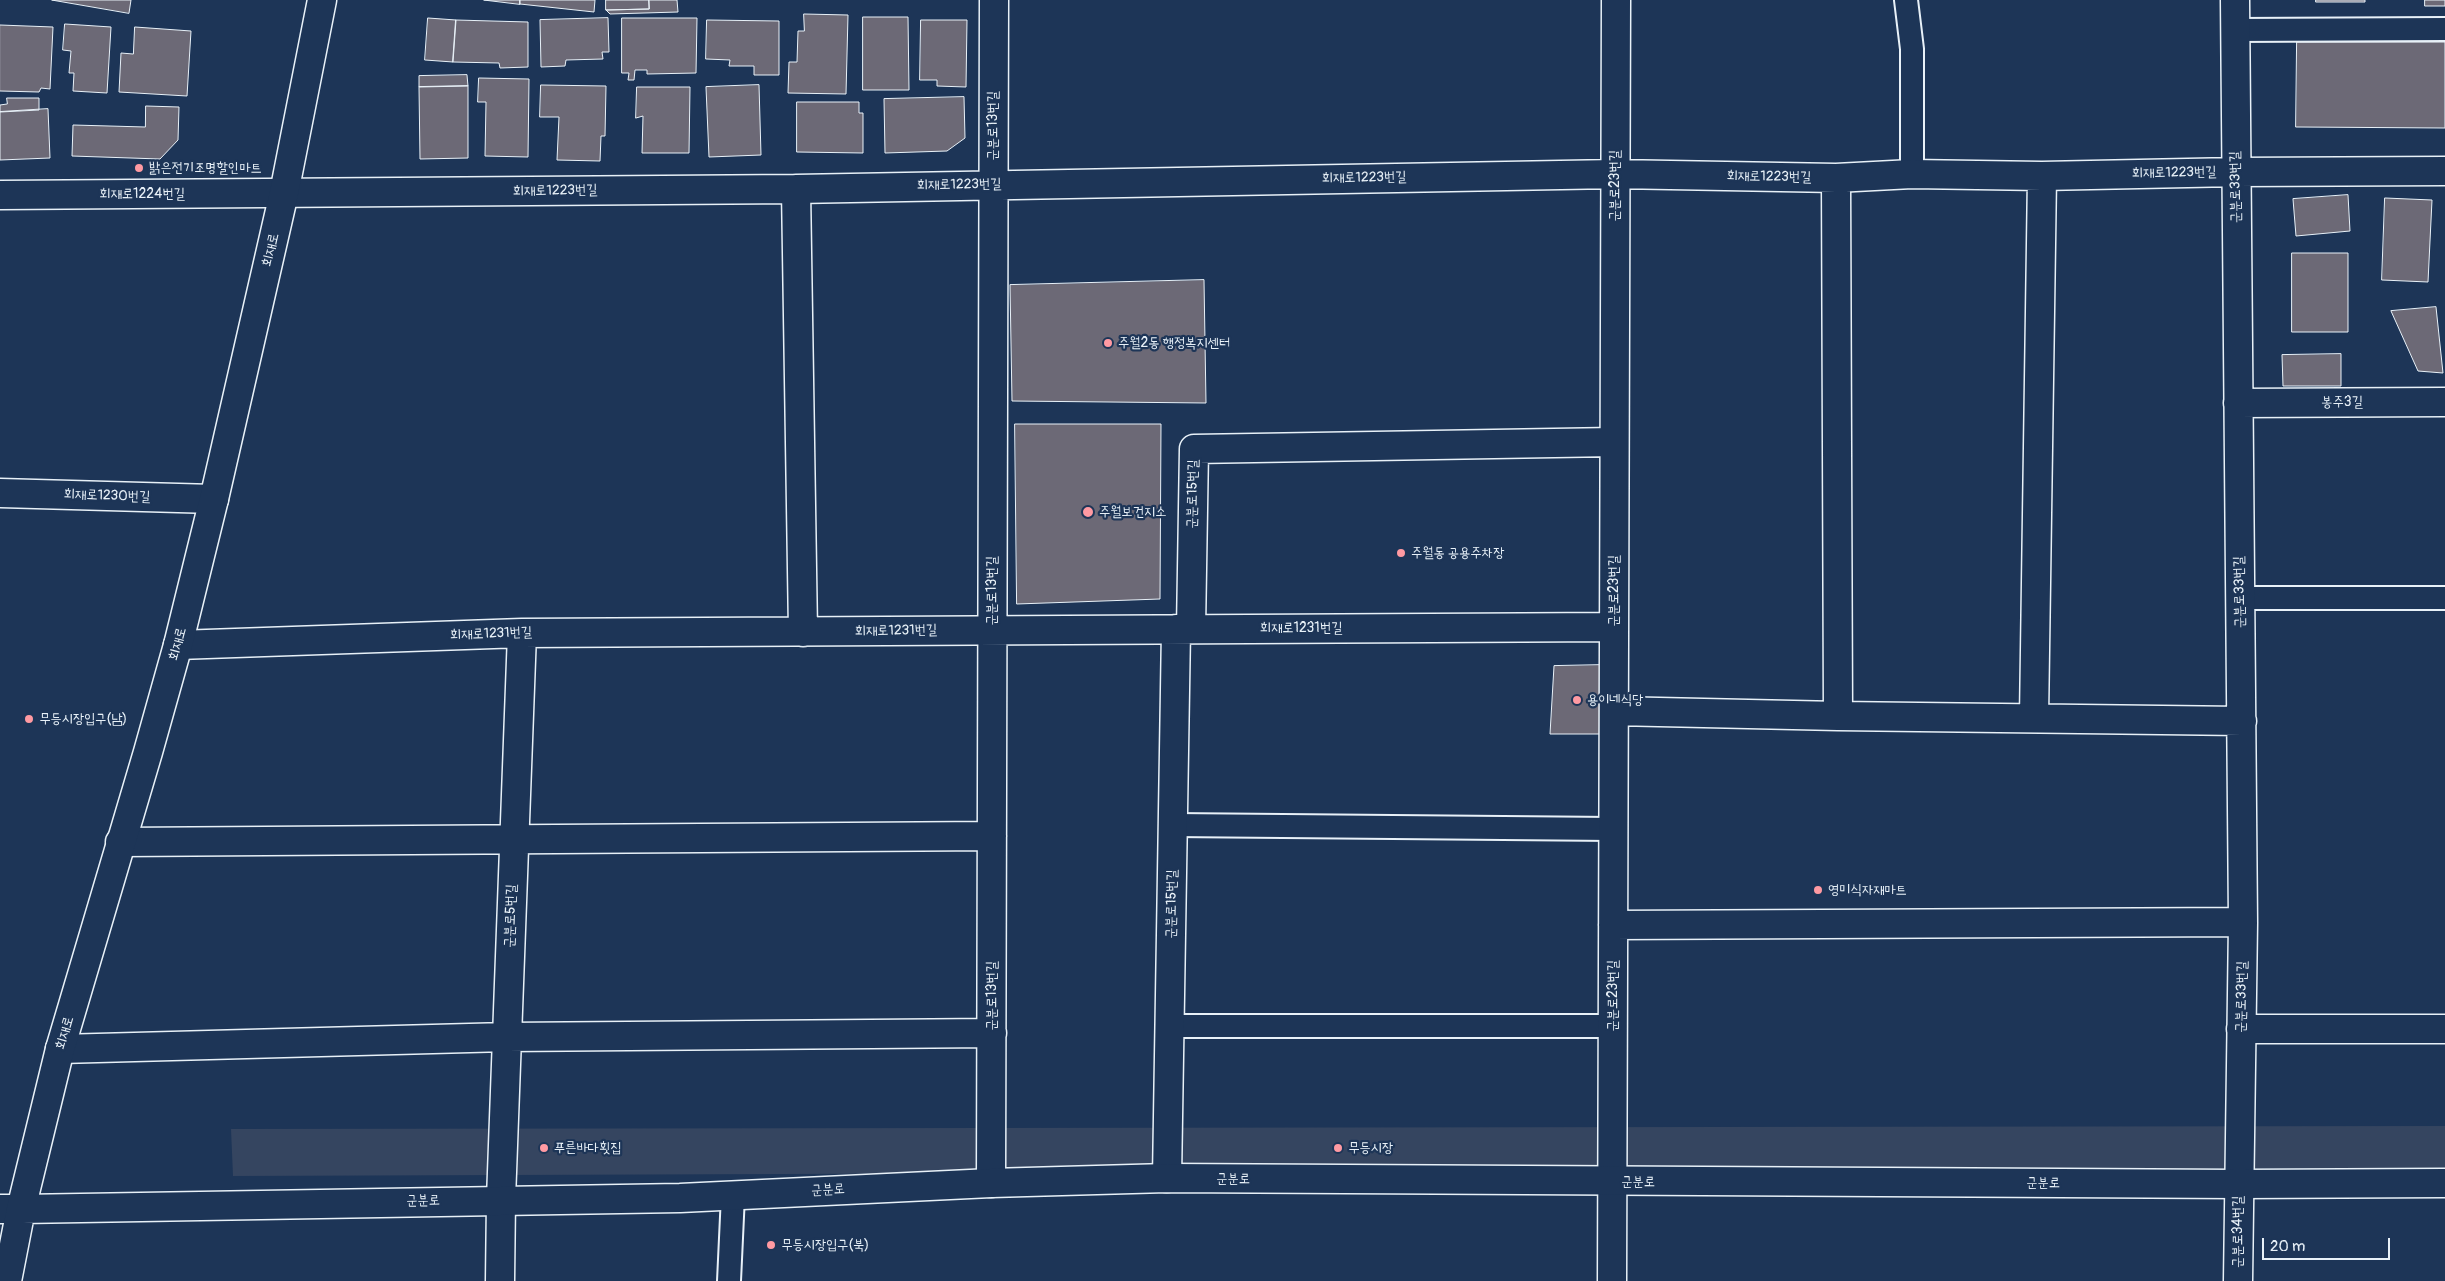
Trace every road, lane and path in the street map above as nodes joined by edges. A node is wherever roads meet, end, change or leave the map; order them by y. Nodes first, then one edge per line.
1 (322, 0) edge
2 (994, 0) edge
3 (1616, 0) edge
4 (1906, 0) edge
5 (2234, 0) edge
6 (2445, 29) edge
7 (2235, 30) junction
8 (2445, 171) edge
9 (2236, 172) junction
10 (1615, 174) junction
11 (1912, 174) junction
12 (2042, 176) junction
13 (1836, 178) junction
14 (992, 184) junction
15 (796, 189) junction
16 (284, 193) junction
17 (0, 195) edge
18 (2445, 402) edge
19 (2238, 403) junction
20 (1614, 442) junction
21 (0, 493) edge
22 (214, 499) junction
23 (2240, 598) junction
24 (2445, 598) edge
25 (1614, 627) junction
26 (1183, 629) junction
27 (992, 630) junction
28 (803, 632) junction
29 (522, 633) junction
30 (178, 645) junction
31 (1614, 711) junction
32 (1838, 716) junction
33 (2034, 718) junction
34 (2242, 720) junction
35 (1173, 825) junction
36 (1613, 829) junction
37 (992, 836) junction
38 (514, 840) junction
39 (120, 842) junction
40 (2243, 922) junction
41 (1613, 926) junction
42 (1170, 1026) junction
43 (1613, 1026) junction
44 (2241, 1029) junction
45 (2445, 1029) edge
46 (992, 1033) junction
47 (507, 1037) junction
48 (60, 1049) junction
49 (1167, 1178) junction
50 (991, 1182) junction
51 (1612, 1182) junction
52 (2445, 1183) edge
53 (2238, 1184) junction
54 (733, 1195) junction
55 (501, 1200) junction
56 (11, 1209) edge
57 (7, 1281) edge
58 (500, 1281) edge
59 (729, 1281) edge
60 (1612, 1281) edge
61 (2238, 1281) edge

1 - 16 street, 회재로
2 - 14 street, 군분로13번길
3 - 10 street, 군분로23번길
4 - 11 lane
5 - 7 street, 군분로33번길
6 - 7 lane
7 - 9 street, 군분로33번길
8 - 9 street, 회재로1223번길
9 - 12 street, 회재로1223번길
9 - 19 street, 군분로33번길
10 - 13 street, 회재로1223번길
10 - 14 street, 회재로1223번길
10 - 20 street, 군분로23번길
11 - 12 street, 회재로1223번길
11 - 13 street, 회재로1223번길
12 - 33 street
13 - 32 street
14 - 15 street, 회재로1223번길
14 - 27 street, 군분로13번길
15 - 16 street, 회재로1223번길
15 - 28 street
16 - 17 street, 회재로1224번길
16 - 22 street, 회재로
18 - 19 street, 봉주3길
19 - 23 street, 군분로33번길
20 - 25 street, 군분로23번길
20 - 26 street, 군분로15번길
21 - 22 street, 회재로1230번길
22 - 30 street, 회재로
23 - 24 lane
23 - 34 street, 군분로33번길
25 - 26 street, 회재로1231번길
25 - 31 street, 군분로23번길
26 - 27 street, 회재로1231번길
26 - 35 street, 군분로15번길
27 - 28 street, 회재로1231번길
27 - 37 street, 군분로13번길
28 - 29 street, 회재로1231번길
29 - 30 street, 회재로1231번길
29 - 38 street, 군분로5번길
30 - 39 street, 회재로
31 - 32 street
31 - 36 street, 군분로23번길
32 - 33 street
33 - 34 street
34 - 40 street, 군분로33번길
35 - 36 lane
35 - 42 street, 군분로15번길
36 - 41 street, 군분로23번길
37 - 38 street
37 - 46 street, 군분로13번길
38 - 39 street
38 - 47 street, 군분로5번길
39 - 48 street, 회재로
40 - 41 street
40 - 44 street, 군분로33번길
41 - 43 street, 군분로23번길
42 - 43 lane
42 - 49 street, 군분로15번길
43 - 51 street, 군분로23번길
44 - 45 street
44 - 53 street, 군분로33번길
46 - 47 street
46 - 50 street, 군분로13번길
47 - 48 street
47 - 55 street, 군분로5번길
48 - 56 street, 회재로
49 - 50 street, 군분로
49 - 51 street, 군분로
50 - 54 street, 군분로
51 - 53 street, 군분로
51 - 60 street, 군분로23번길
52 - 53 street, 군분로
53 - 61 street, 군분로34번길
54 - 55 street, 군분로
54 - 59 lane
55 - 56 street, 군분로
55 - 58 street, 군분로5번길
56 - 57 street, 회재로

